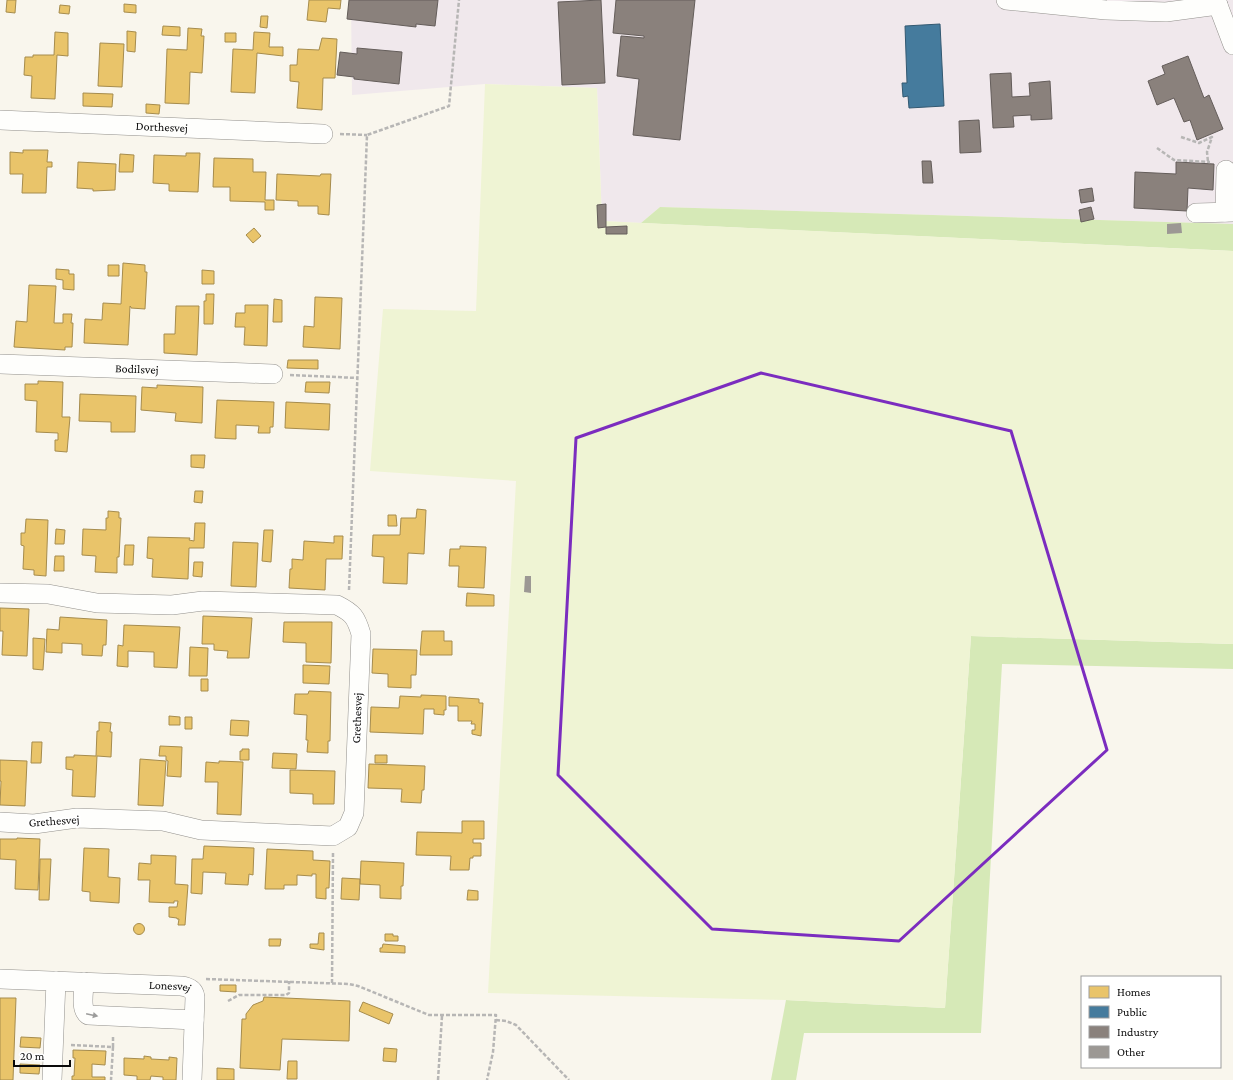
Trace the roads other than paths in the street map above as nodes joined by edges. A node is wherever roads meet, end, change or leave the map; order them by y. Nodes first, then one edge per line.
1 (1006, 0) edge
2 (1217, 2) edge
3 (1233, 45) edge
4 (0, 120) edge
5 (323, 134) road end
6 (1226, 170) road end
7 (1229, 212) edge
8 (1196, 213) dead end
9 (0, 364) edge
10 (273, 374) road end
11 (0, 593) edge
12 (0, 822) edge
13 (0, 979) edge
14 (56, 981) junction
15 (84, 982) junction
16 (194, 1020) junction
17 (52, 1080) edge
18 (192, 1080) edge

1 - 2 street
2 - 3 street
4 - 5 street, Dorthesvej
6 - 7 street
7 - 8 street
9 - 10 street, Bodilsvej
11 - 12 street, Grethesvej
13 - 14 street, Lonesvej
14 - 15 street, Lonesvej
14 - 17 street
15 - 16 street, Lonesvej
15 -> 16 street
16 - 18 street, Lonesvej

